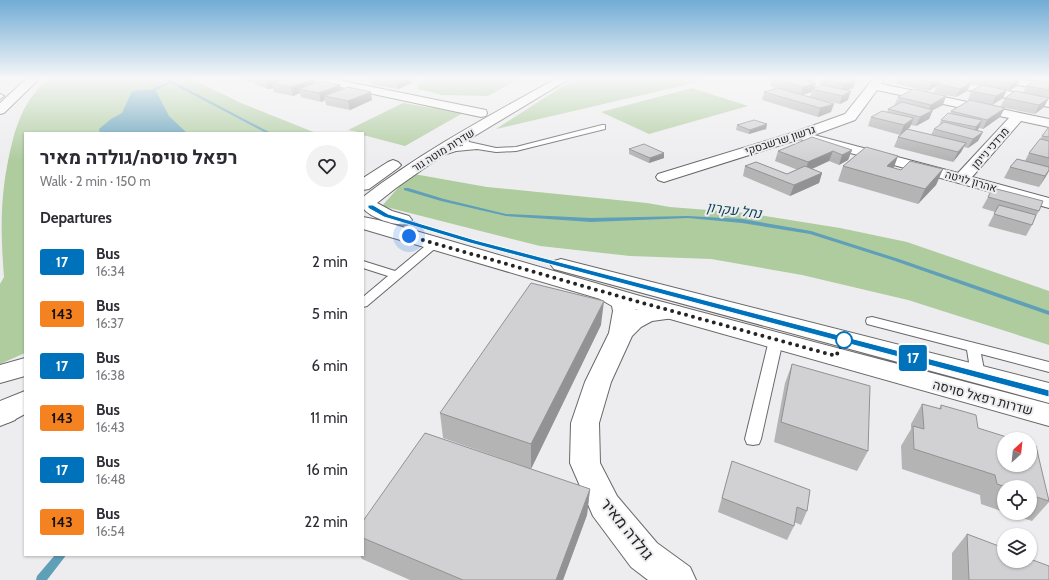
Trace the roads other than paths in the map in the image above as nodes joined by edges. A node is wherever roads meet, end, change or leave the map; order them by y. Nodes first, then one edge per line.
1 (447, 106) edge
2 (493, 106) edge
3 (515, 106) edge
4 (858, 106) edge
5 (973, 106) edge
6 (481, 113) junction
7 (1017, 117) junction
8 (1049, 123) edge
9 (602, 127) dead end
10 (800, 135) junction
11 (464, 136) junction
12 (475, 147) junction
13 (432, 156) junction
14 (664, 177) dead end
15 (962, 179) junction
16 (364, 184) edge
17 (1049, 203) edge
18 (366, 209) edge
19 (434, 244) junction
20 (364, 264) edge
21 (397, 275) junction
22 (608, 294) junction
23 (364, 302) edge
24 (673, 312) junction
25 (872, 321) dead end
26 (621, 333) junction
27 (776, 340) junction
28 (974, 347) junction
29 (24, 367) edge
30 (24, 367) edge
31 (1049, 367) edge
32 (0, 374) edge
33 (978, 375) junction
34 (0, 379) edge
35 (1049, 394) edge
36 (1049, 415) edge
37 (753, 438) dead end
38 (677, 580) edge

1 - 6 street
2 - 6 street, שדרות מוטה גור
3 - 11 street, שדרות מוטה גור
4 - 10 street, גרשון שרשבסקי
5 - 7 street, מרדכי ניימן
6 - 16 street, שדרות מוטה גור
7 - 8 street, מרדכי ניימן
7 - 15 street, מרדכי ניימן
9 - 12 lane
10 - 14 street, גרשון שרשבסקי
10 - 15 street, אהרון לויטה
11 - 12 lane
11 - 13 street, שדרות מוטה גור
12 - 13 lane
13 - 18 street, שדרות מוטה גור
15 - 17 street, אהרון לויטה
18 - 19 street, שדרות רפאל סויסה
18 - 33 street, שדרות רפאל סויסה
19 - 21 lane
19 - 22 street, שדרות רפאל סויסה
20 - 21 lane
21 - 23 lane
22 - 24 street, שדרות רפאל סויסה
22 - 26 street, גולדה מאיר
24 - 26 street, גולדה מאיר
24 - 27 street, שדרות רפאל סויסה
25 - 28 lane
26 - 38 street, גולדה מאיר
27 - 36 street, שדרות רפאל סויסה
27 - 37 lane
28 - 31 lane
28 - 33 lane
29 - 32 street
30 - 34 street
33 - 35 street, שדרות רפאל סויסה

